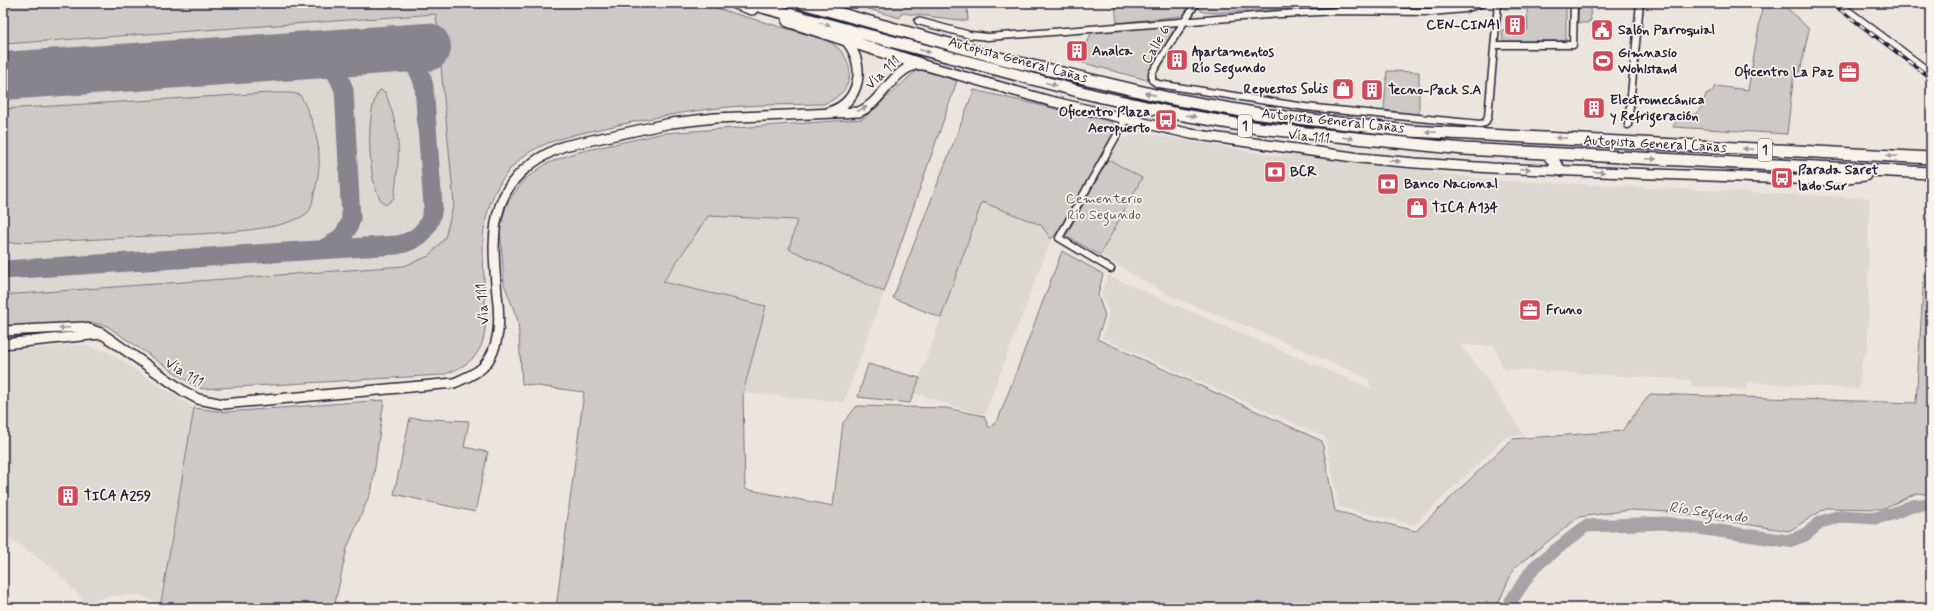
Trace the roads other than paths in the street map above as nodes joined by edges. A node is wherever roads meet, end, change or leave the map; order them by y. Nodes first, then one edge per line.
1 (735, 3) edge
2 (747, 3) edge
3 (802, 3) edge
4 (820, 3) edge
5 (1196, 3) edge
6 (1484, 3) edge
7 (1498, 3) edge
8 (1574, 3) edge
9 (1640, 3) edge
10 (1838, 3) edge
11 (1185, 20) junction
12 (918, 21) dead end
13 (915, 33) junction
14 (847, 42) junction
15 (1495, 46) junction
16 (920, 64) junction
17 (1931, 73) edge
18 (824, 113) junction
19 (1126, 119) junction
20 (1628, 125) dead end
21 (1547, 153) junction
22 (1931, 158) edge
23 (1560, 170) junction
24 (1893, 172) junction
25 (1931, 173) edge
26 (1818, 180) joint
27 (1111, 268) dead end
28 (38, 329) junction
29 (3, 331) edge
30 (102, 334) junction
31 (3, 337) edge
32 (3, 344) edge

1 - 14 highway
2 -> 21 highway, Autopista General Cañas / 1
3 - 13 highway, Autopista General Cañas / 1
4 - 13 highway
5 - 11 street, Calle 6
6 - 11 street
7 - 15 street
8 - 15 street
9 - 20 street
10 - 17 street
11 - 12 street
11 - 15 street, Calle 6
22 -> 13 highway, Autopista General Cañas / 1
14 - 16 highway
14 - 18 main road, Vía 111
18 -> 16 main road, Vía 111
16 - 19 main road, Vía 111
18 - 30 main road, Vía 111
19 -> 23 main road, Vía 111
19 - 27 street
21 - 23 highway
21 -> 24 highway, Autopista General Cañas / 1
23 -> 26 main road, Vía 111
24 - 25 highway, Autopista General Cañas / 1
24 - 26 highway
28 - 29 main road, Vía 111
30 -> 28 main road, Vía 111
28 - 31 main road
30 - 32 main road

